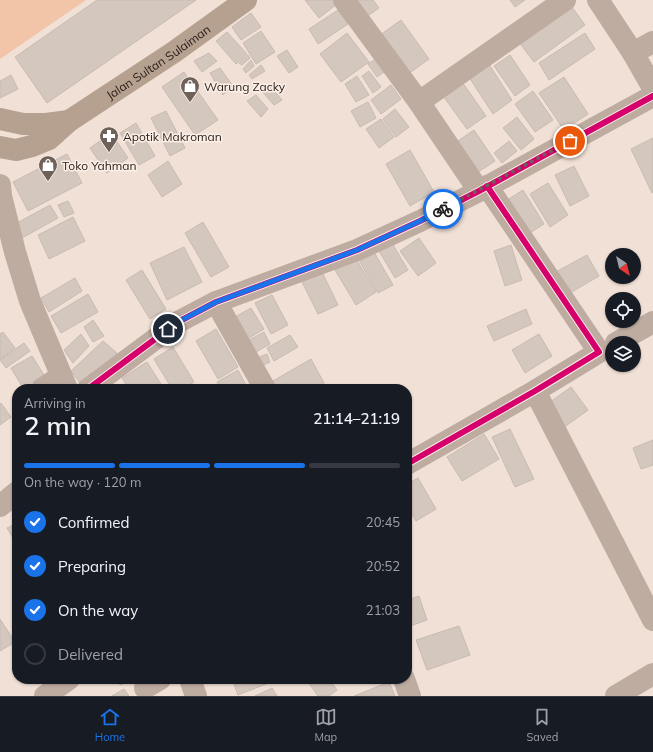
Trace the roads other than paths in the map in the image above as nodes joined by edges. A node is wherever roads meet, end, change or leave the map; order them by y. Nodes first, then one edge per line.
1 (246, 0) edge
2 (344, 0) edge
3 (565, 0) edge
4 (598, 0) edge
5 (653, 42) edge
6 (633, 53) junction
7 (653, 88) edge
8 (653, 96) edge
9 (419, 102) junction
10 (0, 119) edge
11 (69, 121) junction
12 (0, 147) edge
13 (483, 188) junction
14 (0, 192) edge
15 (216, 302) junction
16 (653, 322) edge
17 (628, 336) edge
18 (605, 342) edge
19 (605, 349) edge
20 (64, 383) edge
21 (95, 384) edge
22 (262, 384) edge
23 (535, 390) junction
24 (412, 461) edge
25 (12, 496) edge
26 (0, 506) edge
27 (653, 620) edge
28 (653, 674) edge
29 (63, 684) edge
30 (192, 684) edge
31 (406, 684) edge
32 (45, 696) edge
33 (196, 696) edge
34 (410, 696) edge
35 (616, 696) edge

1 - 11 main road, Jalan Sultan Sulaiman
2 - 9 street
3 - 9 street
4 - 6 street
5 - 6 street
6 - 7 street
8 - 13 street
9 - 13 street
10 - 11 main road
11 - 12 main road, Jalan Sultan Sulaiman
13 - 15 street
13 - 18 street
14 - 20 street
15 - 21 street
15 - 22 street
16 - 17 street
19 - 23 street
23 - 24 street
23 - 27 street
25 - 26 street
28 - 35 street
29 - 32 street
30 - 33 street
31 - 34 street

